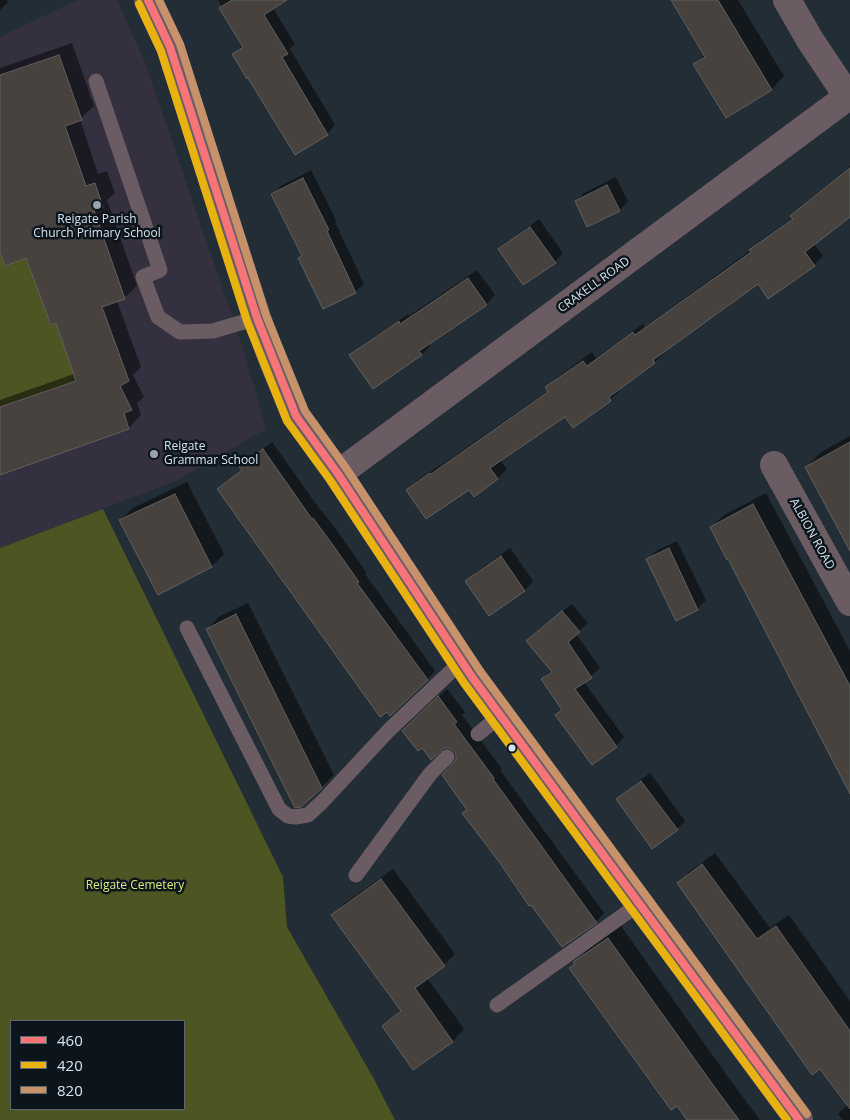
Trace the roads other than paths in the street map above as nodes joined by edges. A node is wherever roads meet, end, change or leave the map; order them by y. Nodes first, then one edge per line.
1 (148, 0) edge
2 (787, 0) edge
3 (96, 81) dead end
4 (849, 96) edge
5 (257, 318) junction
6 (774, 465) dead end
7 (338, 474) junction
8 (850, 602) edge
9 (187, 628) dead end
10 (462, 661) junction
11 (500, 715) junction
12 (478, 734) dead end
13 (447, 757) dead end
14 (356, 875) dead end
15 (639, 904) junction
16 (497, 1005) dead end
17 (799, 1120) edge

1 - 5 main road
2 - 4 street
3 - 5 lane
4 - 7 street, CRAKELL ROAD
5 - 7 main road
6 - 8 street, ALBION ROAD
7 - 10 main road
9 - 10 lane
10 - 11 main road
11 - 12 lane
11 - 15 main road
13 - 14 lane
15 - 16 lane
15 - 17 main road

